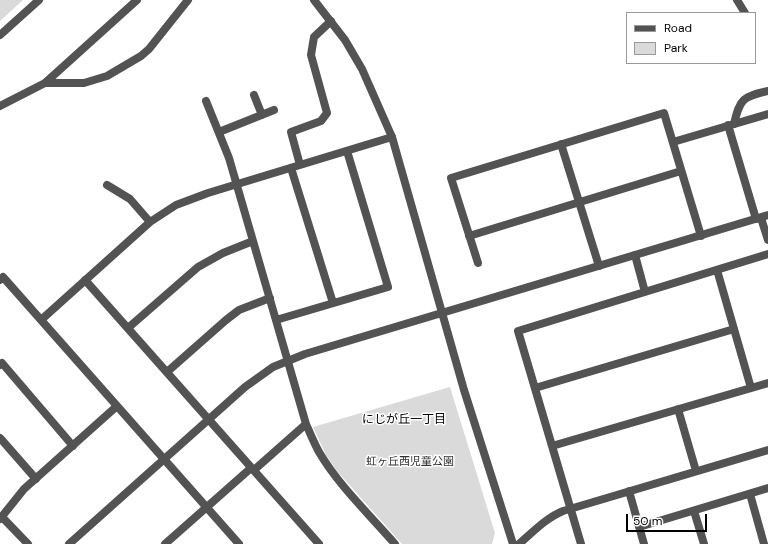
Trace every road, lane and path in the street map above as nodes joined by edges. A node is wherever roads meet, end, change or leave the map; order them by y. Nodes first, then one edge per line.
1 (39, 0) edge
2 (137, 0) edge
3 (188, 0) edge
4 (314, 0) edge
5 (737, 0) edge
6 (744, 12) edge
7 (331, 21) junction
8 (0, 35) edge
9 (45, 84) junction
10 (768, 90) edge
11 (254, 95) dead end
12 (206, 101) dead end
13 (0, 106) edge
14 (274, 110) dead end
15 (768, 114) edge
16 (262, 115) junction
17 (731, 124) junction
18 (219, 132) junction
19 (392, 137) junction
20 (673, 142) junction
21 (561, 144) junction
22 (346, 151) junction
23 (296, 166) junction
24 (681, 171) junction
25 (237, 184) junction
26 (107, 185) dead end
27 (579, 202) junction
28 (762, 217) edge
29 (150, 222) junction
30 (470, 236) junction
31 (700, 236) junction
32 (768, 240) edge
33 (254, 241) junction
34 (768, 254) edge
35 (635, 255) junction
36 (478, 263) dead end
37 (599, 266) junction
38 (717, 270) junction
39 (0, 280) edge
40 (85, 280) junction
41 (645, 292) junction
42 (270, 298) junction
43 (333, 303) junction
44 (442, 313) junction
45 (41, 320) junction
46 (276, 320) junction
47 (128, 328) junction
48 (734, 329) junction
49 (288, 360) junction
50 (0, 365) edge
51 (167, 372) junction
52 (768, 383) edge
53 (535, 388) junction
54 (751, 388) junction
55 (117, 406) junction
56 (678, 410) junction
57 (209, 420) junction
58 (306, 424) junction
59 (0, 438) edge
60 (73, 446) junction
61 (552, 446) junction
62 (768, 450) edge
63 (164, 459) junction
64 (252, 469) junction
65 (696, 471) junction
66 (36, 479) junction
67 (768, 488) edge
68 (628, 491) junction
69 (750, 494) junction
70 (207, 507) junction
71 (571, 508) junction
72 (694, 510) junction
73 (1, 518) edge
74 (639, 527) junction
75 (28, 544) edge
76 (70, 544) edge
77 (165, 544) edge
78 (239, 544) edge
79 (319, 544) edge
80 (395, 544) edge
81 (513, 544) edge
82 (518, 544) edge
83 (581, 544) edge
84 (644, 544) edge
85 (704, 544) edge
86 (764, 544) edge

1 - 8 street
2 - 9 street
3 - 9 street
4 - 7 street
5 - 6 street
7 - 19 street
7 - 23 street
9 - 13 street
10 - 17 street
11 - 16 street
12 - 18 street
14 - 16 street
15 - 17 street
16 - 18 street
17 - 20 street
17 - 28 street
18 - 25 street
19 - 22 street
19 - 44 street
20 - 21 street
20 - 24 street
21 - 27 street
21 - 30 street
22 - 23 street
22 - 43 street
23 - 25 street
23 - 43 street
24 - 27 street
24 - 31 street
25 - 29 street
25 - 33 street
26 - 29 street
27 - 30 street
27 - 37 street
28 - 31 street
28 - 32 street
29 - 40 street
30 - 36 street
31 - 35 street
33 - 42 street
33 - 47 street
34 - 38 street
35 - 37 street
35 - 41 street
37 - 44 street
38 - 41 street
38 - 48 street
39 - 45 street
40 - 45 street
40 - 47 street
41 - 53 street
42 - 46 street
42 - 51 street
43 - 46 street
44 - 49 street
44 - 81 street
45 - 55 street
46 - 49 street
47 - 51 street
48 - 53 street
48 - 54 street
49 - 57 street
49 - 58 street
50 - 60 street
51 - 57 street
52 - 54 street
53 - 61 street
54 - 56 street
55 - 60 street
55 - 63 street
56 - 61 street
56 - 65 street
57 - 63 street
57 - 64 street
58 - 64 street
58 - 80 street
59 - 66 street
60 - 66 street
61 - 71 street
62 - 65 street
63 - 70 street
63 - 76 street
64 - 70 street
64 - 79 street
65 - 68 street
66 - 73 street
67 - 69 street
68 - 71 street
68 - 74 street
69 - 72 street
69 - 86 street
70 - 77 street
70 - 78 street
71 - 82 street
71 - 83 street
72 - 74 street
72 - 85 street
73 - 75 street
74 - 84 street

